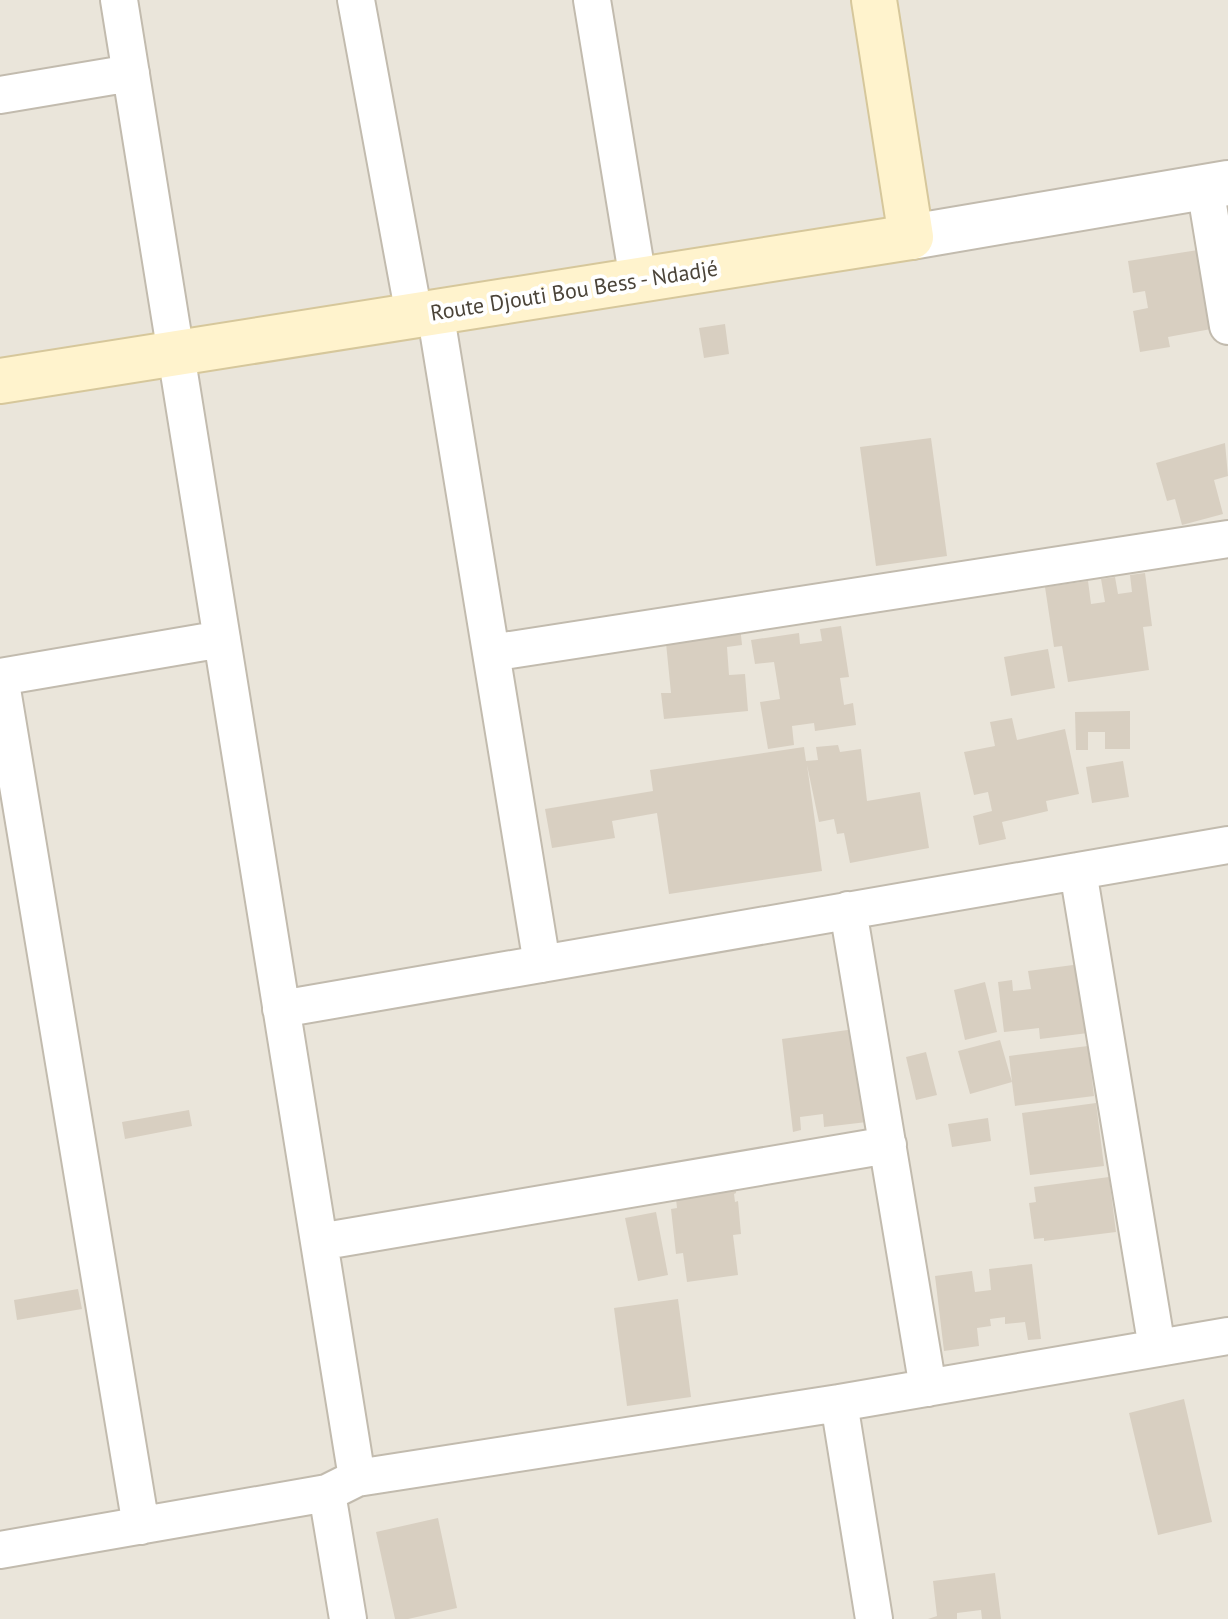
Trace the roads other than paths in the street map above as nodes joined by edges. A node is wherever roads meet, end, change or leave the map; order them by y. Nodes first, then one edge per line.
1 (119, 0) edge
2 (356, 0) edge
3 (592, 0) edge
4 (874, 0) edge
5 (131, 73) junction
6 (0, 95) edge
7 (1216, 185) edge
8 (911, 237) junction
9 (638, 280) junction
10 (424, 313) junction
11 (1228, 326) edge
12 (176, 353) junction
13 (0, 381) edge
14 (1228, 539) edge
15 (222, 639) junction
16 (491, 653) junction
17 (0, 677) edge
18 (1228, 845) edge
19 (1078, 871) junction
20 (848, 910) junction
21 (542, 964) junction
22 (281, 1009) junction
23 (888, 1145) junction
24 (319, 1242) junction
25 (1228, 1336) edge
26 (1157, 1348) junction
27 (928, 1388) junction
28 (839, 1403) junction
29 (342, 1485) junction
30 (141, 1526) junction
31 (0, 1550) edge
32 (348, 1619) edge
33 (874, 1619) edge

1 - 5 street
2 - 10 street
3 - 9 street
4 - 8 main road
5 - 6 street
5 - 12 street
7 - 8 street
7 - 11 street
8 - 9 main road, Route Djouti Bou Bess - Ndadjé
9 - 10 main road, Route Djouti Bou Bess - Ndadjé
10 - 12 main road, Route Djouti Bou Bess - Ndadjé
10 - 16 street
12 - 13 main road, Route Djouti Bou Bess - Ndadjé
12 - 15 street
14 - 16 street
15 - 17 street
15 - 22 street
16 - 21 street
17 - 30 street
18 - 19 street
19 - 20 street
19 - 26 street
20 - 21 street
20 - 23 street
21 - 22 street
22 - 24 street
23 - 24 street
23 - 27 street
24 - 29 street
25 - 26 street
26 - 27 street
27 - 28 street
28 - 29 street
28 - 33 street
29 - 30 street
29 - 32 street
30 - 31 street

